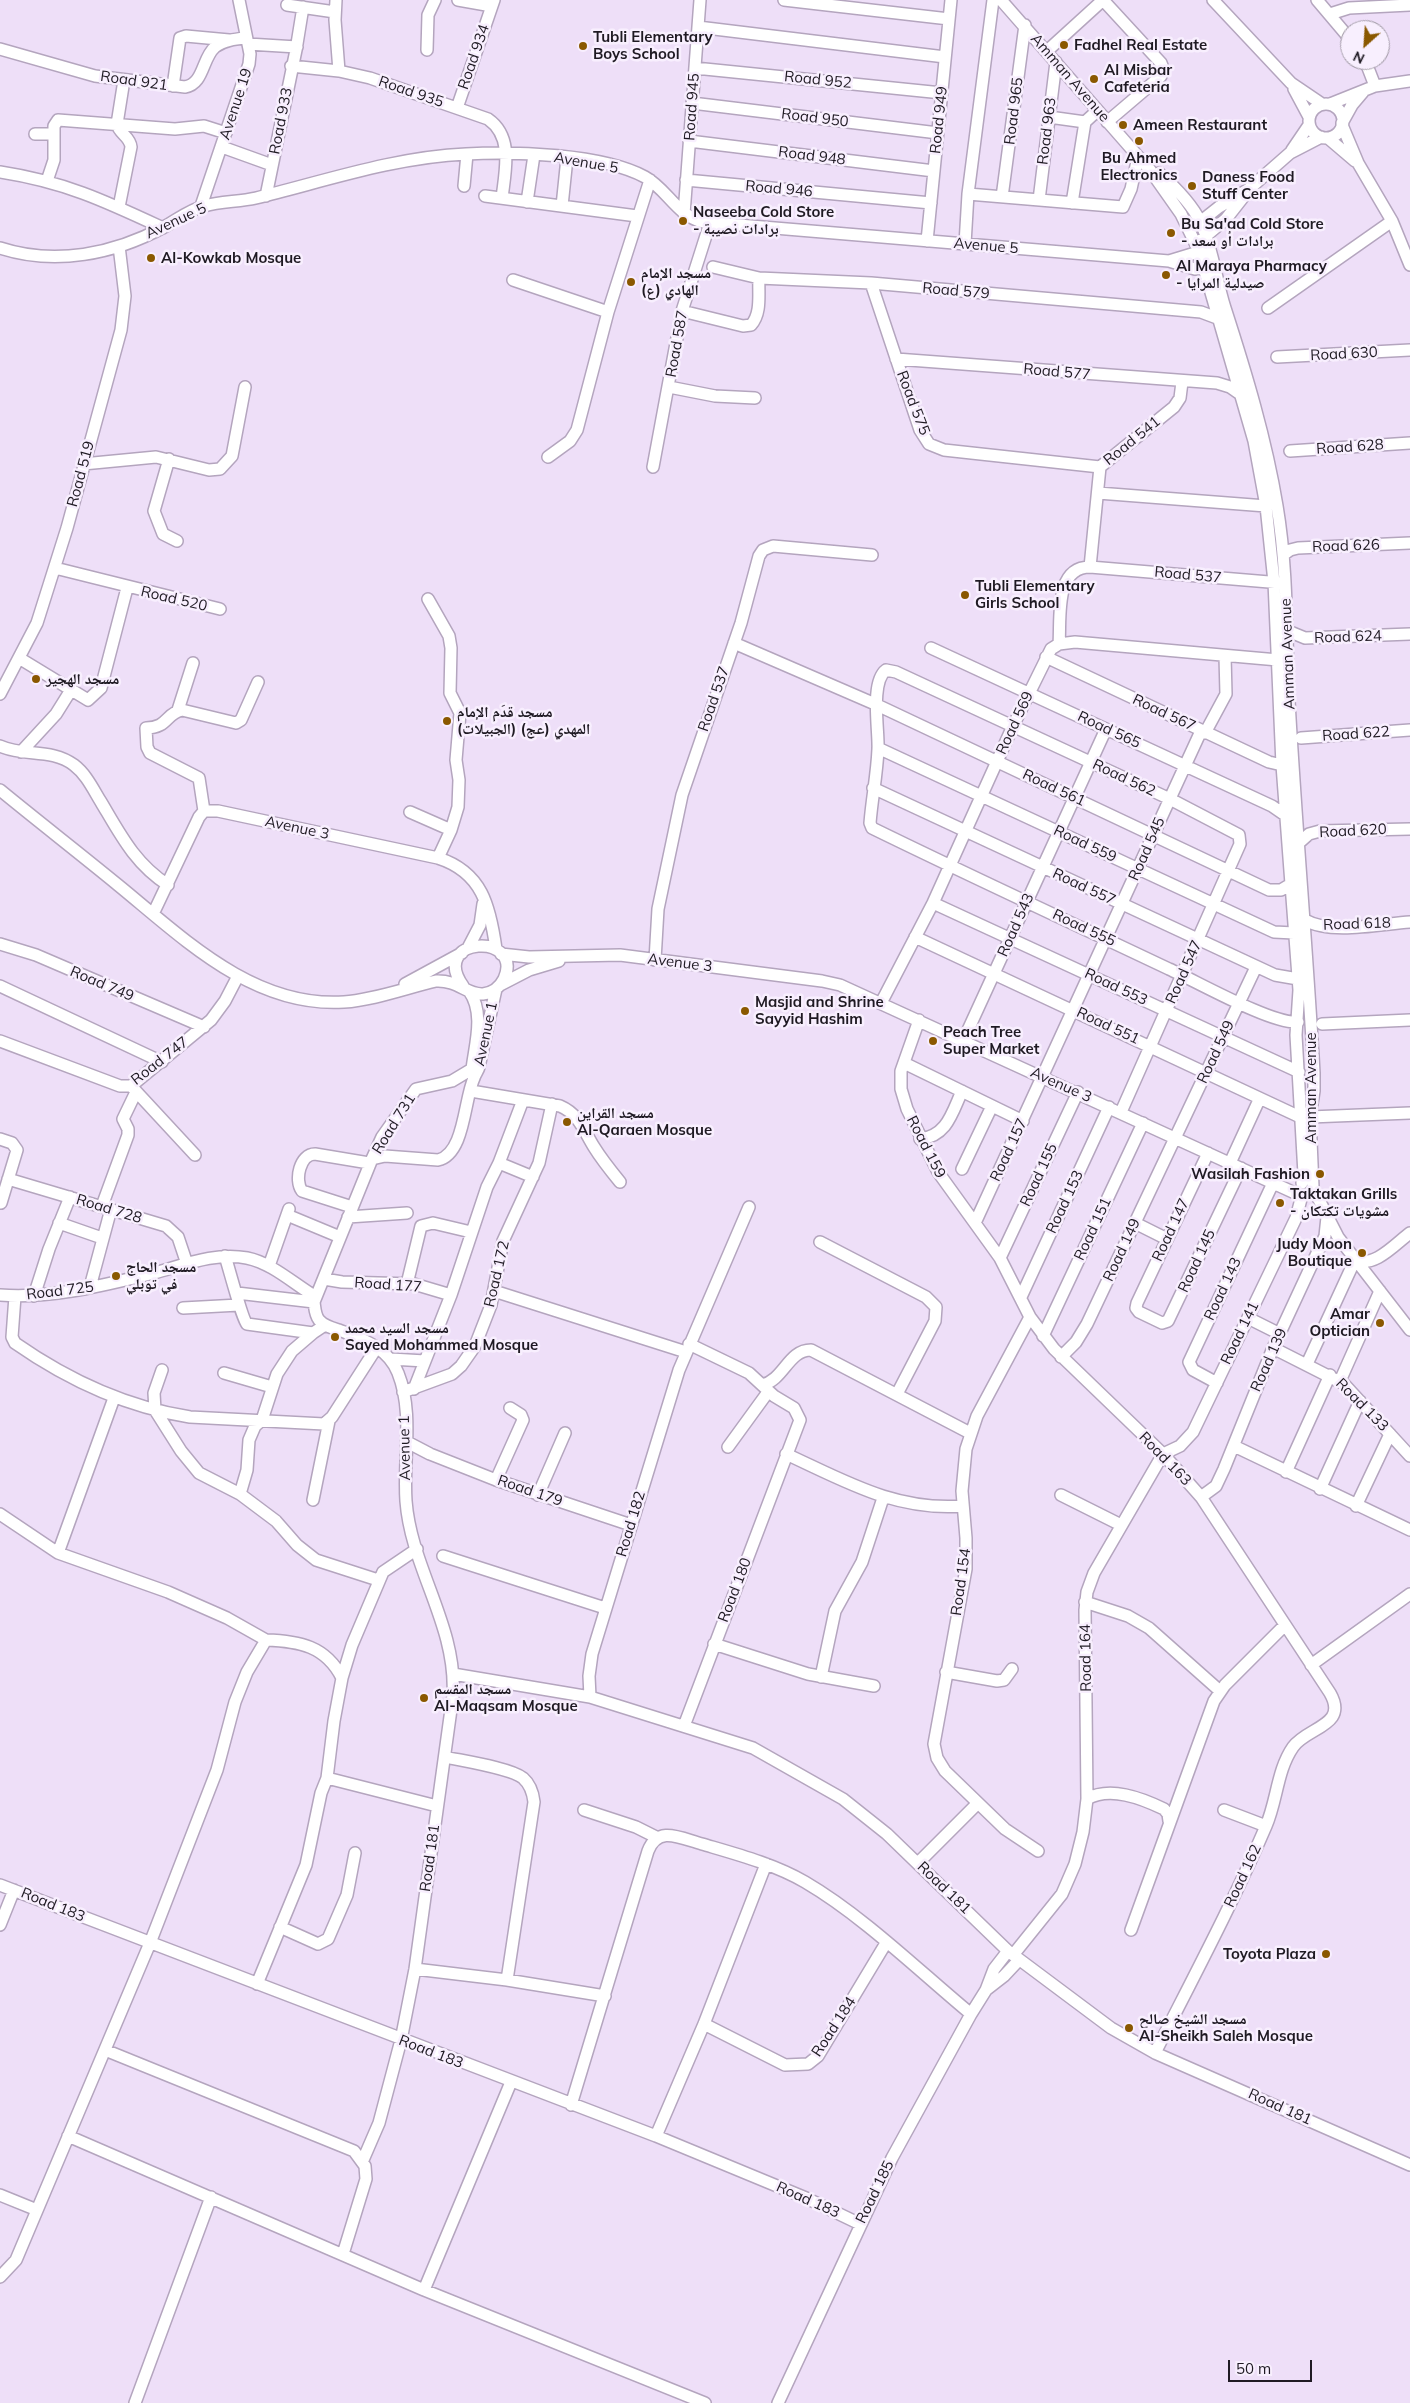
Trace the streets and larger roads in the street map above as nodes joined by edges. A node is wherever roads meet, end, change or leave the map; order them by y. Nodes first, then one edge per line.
1 (239, 0) edge
2 (436, 0) edge
3 (458, 0) edge
4 (700, 0) edge
5 (784, 0) edge
6 (952, 0) edge
7 (993, 0) edge
8 (1001, 0) edge
9 (1103, 0) edge
10 (1213, 0) edge
11 (1317, 0) edge
12 (493, 3) edge
13 (287, 5) dead end
14 (1410, 5) edge
15 (336, 6) edge
16 (303, 7) junction
17 (1330, 14) junction
18 (949, 19) junction
19 (1025, 25) junction
20 (1340, 26) edge
21 (698, 27) junction
22 (230, 40) junction
23 (247, 41) junction
24 (297, 47) junction
25 (0, 48) edge
26 (427, 50) dead end
27 (1047, 51) junction
28 (945, 57) junction
29 (1056, 62) junction
30 (291, 66) junction
31 (695, 68) junction
32 (1367, 70) edge
33 (339, 72) junction
34 (124, 80) junction
35 (1410, 82) edge
36 (1291, 83) junction
37 (173, 86) junction
38 (1370, 88) junction
39 (942, 93) junction
40 (692, 103) junction
41 (1326, 104) junction
42 (457, 108) junction
43 (1098, 111) junction
44 (1048, 117) junction
45 (1309, 121) junction
46 (1085, 122) junction
47 (1108, 122) junction
48 (117, 124) junction
49 (1342, 124) junction
50 (226, 133) junction
51 (938, 133) junction
52 (35, 134) dead end
53 (54, 134) junction
54 (1325, 137) junction
55 (689, 141) junction
56 (222, 147) junction
57 (506, 153) junction
58 (1290, 153) junction
59 (467, 154) junction
60 (534, 155) junction
61 (1138, 157) junction
62 (567, 158) junction
63 (1358, 164) junction
64 (272, 165) junction
65 (934, 171) junction
66 (0, 172) edge
67 (650, 180) junction
68 (686, 180) junction
69 (47, 181) junction
70 (464, 186) dead end
71 (1249, 189) junction
72 (968, 194) junction
73 (266, 196) junction
74 (485, 196) dead end
75 (1002, 197) junction
76 (502, 198) junction
77 (1039, 200) junction
78 (527, 202) junction
79 (931, 203) junction
80 (1072, 203) junction
81 (201, 206) junction
82 (562, 206) junction
83 (119, 208) junction
84 (684, 214) junction
85 (637, 216) junction
86 (1392, 221) junction
87 (1200, 222) junction
88 (710, 223) junction
89 (163, 228) junction
90 (1190, 230) junction
91 (1206, 237) junction
92 (927, 241) junction
93 (966, 244) junction
94 (119, 246) junction
95 (0, 248) edge
96 (1201, 248) junction
97 (1169, 261) junction
98 (1410, 265) edge
99 (713, 266) dead end
100 (1208, 267) junction
101 (759, 278) junction
102 (513, 280) dead end
103 (871, 283) junction
104 (1213, 302) junction
105 (1268, 308) dead end
106 (608, 312) junction
107 (682, 312) junction
108 (1201, 312) junction
109 (1217, 318) junction
110 (1410, 350) edge
111 (1277, 357) dead end
112 (896, 359) junction
113 (1234, 371) junction
114 (1182, 382) junction
115 (1217, 383) junction
116 (245, 387) dead end
117 (669, 387) junction
118 (1240, 394) junction
119 (755, 398) dead end
120 (1410, 443) edge
121 (1290, 451) dead end
122 (548, 457) dead end
123 (169, 459) junction
124 (83, 464) junction
125 (653, 467) dead end
126 (1100, 467) junction
127 (1098, 493) junction
128 (1266, 506) junction
129 (176, 540) dead end
130 (1410, 543) edge
131 (872, 555) dead end
132 (1283, 555) junction
133 (1090, 567) junction
134 (55, 568) junction
135 (1280, 582) junction
136 (127, 588) junction
137 (428, 599) dead end
138 (220, 609) dead end
139 (1288, 631) junction
140 (1410, 634) edge
141 (734, 643) junction
142 (1059, 644) junction
143 (931, 648) dead end
144 (1225, 656) junction
145 (19, 658) junction
146 (1046, 658) junction
147 (1278, 660) junction
148 (192, 663) dead end
149 (258, 682) dead end
150 (72, 690) junction
151 (0, 694) edge
152 (1029, 694) junction
153 (875, 704) junction
154 (178, 710) junction
155 (1013, 726) junction
156 (1106, 729) junction
157 (1410, 730) edge
158 (1203, 732) junction
159 (1301, 738) dead end
160 (0, 746) edge
161 (878, 748) junction
162 (21, 752) junction
163 (997, 762) junction
164 (1090, 762) junction
165 (1282, 765) junction
166 (1185, 766) junction
167 (873, 788) junction
168 (0, 790) edge
169 (982, 796) junction
170 (1074, 797) junction
171 (1170, 799) junction
172 (204, 811) junction
173 (410, 812) dead end
174 (1286, 815) junction
175 (1410, 829) edge
176 (451, 830) junction
177 (967, 831) junction
178 (1058, 832) junction
179 (1234, 832) joint
180 (1154, 834) junction
181 (1300, 842) junction
182 (438, 858) junction
183 (950, 866) junction
184 (1042, 868) junction
185 (1138, 869) junction
186 (1228, 871) junction
187 (168, 884) junction
188 (1291, 884) junction
189 (483, 900) junction
190 (1027, 901) junction
191 (933, 903) junction
192 (1214, 904) junction
193 (1122, 905) junction
194 (153, 914) junction
195 (1305, 920) junction
196 (1410, 922) edge
197 (1294, 933) junction
198 (915, 937) junction
199 (1010, 938) junction
200 (1106, 939) junction
201 (1198, 940) junction
202 (0, 944) edge
203 (466, 950) junction
204 (498, 951) junction
205 (586, 955) junction
206 (654, 960) junction
207 (1256, 967) junction
208 (994, 973) junction
209 (1090, 975) junction
210 (1183, 975) junction
211 (238, 976) junction
212 (1298, 979) junction
213 (0, 986) edge
214 (498, 987) junction
215 (466, 988) junction
216 (391, 991) junction
217 (1240, 1002) junction
218 (881, 1003) junction
219 (1167, 1010) junction
220 (1074, 1011) junction
221 (919, 1020) junction
222 (1410, 1020) edge
223 (1298, 1022) junction
224 (1322, 1024) dead end
225 (204, 1027) junction
226 (1223, 1037) junction
227 (963, 1040) junction
228 (0, 1041) edge
229 (1151, 1046) junction
230 (162, 1062) junction
231 (904, 1063) junction
232 (1299, 1072) junction
233 (473, 1073) junction
234 (1206, 1074) junction
235 (1044, 1077) junction
236 (134, 1089) junction
237 (471, 1091) junction
238 (962, 1091) junction
239 (1078, 1092) junction
240 (523, 1100) junction
241 (1259, 1100) junction
242 (552, 1104) junction
243 (1300, 1104) junction
244 (1312, 1105) junction
245 (992, 1106) junction
246 (1109, 1107) junction
247 (1121, 1112) junction
248 (1410, 1113) edge
249 (1305, 1117) junction
250 (1023, 1121) junction
251 (1144, 1123) junction
252 (1176, 1138) junction
253 (0, 1139) edge
254 (920, 1139) junction
255 (1208, 1153) junction
256 (195, 1155) dead end
257 (371, 1161) junction
258 (499, 1163) junction
259 (1236, 1166) junction
260 (962, 1169) dead end
261 (533, 1177) junction
262 (8, 1179) junction
263 (620, 1182) dead end
264 (1273, 1183) junction
265 (1310, 1187) junction
266 (70, 1197) junction
267 (1299, 1197) junction
268 (1, 1203) edge
269 (749, 1207) dead end
270 (106, 1208) junction
271 (350, 1212) junction
272 (407, 1213) dead end
273 (1327, 1217) junction
274 (59, 1223) junction
275 (975, 1223) junction
276 (1135, 1223) junction
277 (471, 1232) junction
278 (1410, 1232) edge
279 (102, 1238) junction
280 (340, 1238) junction
281 (1167, 1239) junction
282 (820, 1242) dead end
283 (225, 1256) junction
284 (1000, 1258) junction
285 (1355, 1260) junction
286 (187, 1264) junction
287 (269, 1266) junction
288 (324, 1278) junction
289 (407, 1284) junction
290 (90, 1288) junction
291 (1380, 1291) junction
292 (494, 1292) junction
293 (0, 1295) edge
294 (15, 1296) junction
295 (34, 1296) junction
296 (451, 1296) junction
297 (1021, 1297) junction
298 (238, 1299) junction
299 (315, 1299) junction
300 (183, 1308) dead end
301 (1136, 1308) joint
302 (1030, 1317) junction
303 (1248, 1318) junction
304 (325, 1325) junction
305 (1410, 1330) edge
306 (313, 1333) junction
307 (1280, 1334) junction
308 (1043, 1336) junction
309 (377, 1347) junction
310 (688, 1348) junction
311 (1273, 1348) junction
312 (1061, 1357) junction
313 (391, 1359) junction
314 (425, 1361) junction
315 (1307, 1364) junction
316 (162, 1370) dead end
317 (224, 1373) dead end
318 (1335, 1378) junction
319 (1217, 1383) junction
320 (272, 1388) junction
321 (765, 1388) junction
322 (408, 1391) junction
323 (897, 1394) junction
324 (114, 1398) junction
325 (1360, 1401) junction
326 (510, 1408) dead end
327 (156, 1410) junction
328 (262, 1420) junction
329 (329, 1421) junction
330 (565, 1433) dead end
331 (970, 1433) junction
332 (1390, 1434) junction
333 (407, 1442) junction
334 (1234, 1446) junction
335 (728, 1447) dead end
336 (1408, 1449) edge
337 (430, 1454) junction
338 (786, 1454) junction
339 (1163, 1454) junction
340 (406, 1464) junction
341 (1286, 1472) junction
342 (496, 1480) junction
343 (1320, 1489) junction
344 (240, 1494) junction
345 (538, 1495) junction
346 (1062, 1495) dead end
347 (882, 1498) junction
348 (1201, 1498) junction
349 (313, 1500) dead end
350 (962, 1506) junction
351 (1356, 1506) junction
352 (0, 1514) edge
353 (631, 1525) junction
354 (1122, 1525) junction
355 (1410, 1530) edge
356 (417, 1550) junction
357 (58, 1553) junction
358 (443, 1556) dead end
359 (378, 1580) junction
360 (1410, 1594) edge
361 (1085, 1602) junction
362 (605, 1608) junction
363 (1285, 1625) junction
364 (266, 1640) junction
365 (714, 1644) junction
366 (1311, 1665) junction
367 (1012, 1669) dead end
368 (946, 1672) junction
369 (453, 1674) junction
370 (821, 1677) junction
371 (342, 1678) junction
372 (874, 1686) dead end
373 (1220, 1691) junction
374 (590, 1697) junction
375 (1335, 1711) joint
376 (684, 1726) junction
377 (445, 1757) junction
378 (327, 1778) junction
379 (1087, 1799) junction
380 (978, 1803) junction
381 (437, 1806) junction
382 (584, 1810) dead end
383 (1224, 1810) dead end
384 (1169, 1821) junction
385 (1266, 1826) junction
386 (656, 1837) junction
387 (1038, 1851) dead end
388 (355, 1853) dead end
389 (918, 1863) junction
390 (766, 1864) junction
391 (0, 1885) edge
392 (14, 1890) junction
393 (0, 1925) edge
394 (280, 1927) junction
395 (1130, 1930) dead end
396 (150, 1943) junction
397 (886, 1943) junction
398 (1013, 1956) junction
399 (415, 1969) junction
400 (507, 1980) junction
401 (257, 1984) junction
402 (605, 1996) junction
403 (971, 2014) junction
404 (704, 2024) junction
405 (401, 2040) junction
406 (105, 2050) junction
407 (1155, 2053) junction
408 (511, 2082) junction
409 (571, 2105) junction
410 (68, 2136) junction
411 (656, 2136) junction
412 (363, 2160) junction
413 (1410, 2165) edge
414 (0, 2195) edge
415 (211, 2197) junction
416 (37, 2210) junction
417 (860, 2224) junction
418 (343, 2254) junction
419 (0, 2277) edge
420 (424, 2290) junction
421 (135, 2403) edge
422 (705, 2403) edge
423 (778, 2403) edge

1 - 23 street, Avenue 19
2 - 26 street
3 - 12 street, Road 934
4 - 21 street, Road 945
5 - 18 street
6 - 18 street, Road 949
7 - 72 street
8 - 19 street, Amman Avenue
9 - 27 street
9 - 47 street
10 - 36 street
11 - 17 street
12 - 42 street, Road 934
13 - 16 street
14 - 17 street
15 - 16 street
15 - 33 street
16 - 24 street, Road 933
17 - 20 street
18 - 28 street, Road 949
19 - 27 street, Amman Avenue
19 - 75 street, Road 965
21 - 28 street
21 - 31 street, Road 945
22 - 23 street, Road 921
22 - 37 street, Road 921
22 - 37 street
23 - 24 street
23 - 50 street, Avenue 19
24 - 30 street, Road 933
25 - 34 street, Road 921
27 - 29 street, Amman Avenue
28 - 39 street, Road 949
29 - 43 street, Amman Avenue
29 - 44 street, Road 963
30 - 33 street, Road 935
30 - 64 street, Road 933
31 - 39 street, Road 952
31 - 40 street, Road 945
32 - 38 street
33 - 42 street, Road 935
34 - 37 street, Road 921
34 - 48 street
35 - 38 street
36 - 41 street
36 - 45 street
38 - 41 street
38 - 49 street
39 - 51 street, Road 949
40 - 51 street, Road 950
40 - 55 street, Road 945
41 - 45 street
41 - 49 street
42 - 57 street, Road 935
43 - 46 street
43 - 47 street, Amman Avenue
44 - 46 street
44 - 77 street, Road 963
45 - 54 street
45 - 58 street
46 - 80 street
47 - 61 street, Amman Avenue
48 - 50 street
48 - 53 street
48 - 83 street
49 - 54 street
49 - 63 street
50 - 56 street, Avenue 19
51 - 65 street, Road 949
52 - 53 street
53 - 69 street
54 - 58 street
54 - 63 street
55 - 65 street, Road 948
55 - 68 street, Road 945
56 - 64 street
56 - 81 street, Avenue 19
57 - 59 street, Avenue 5
57 - 60 street, Avenue 5
57 - 76 street
58 - 71 street
59 - 70 street
59 - 73 street, Avenue 5
60 - 62 street, Avenue 5
60 - 78 street
61 - 80 street
61 - 87 street, Amman Avenue
61 - 90 street, Amman Avenue
62 - 67 street, Avenue 5
62 - 82 street
63 - 86 street
64 - 73 street, Road 933
65 - 79 street, Road 949
66 - 69 street
67 - 84 street, Avenue 5
67 - 85 street
68 - 79 street, Road 946
68 - 84 street, Road 945
69 - 83 street
71 - 87 street
71 - 91 street, Avenue 5
72 - 75 street
72 - 93 street
73 - 81 street, Avenue 5
74 - 76 street
75 - 77 street
76 - 78 street
77 - 80 street
78 - 82 street
79 - 92 street, Road 949
81 - 89 street, Avenue 5
82 - 85 street
83 - 89 street
84 - 88 street, Avenue 5
85 - 106 street
86 - 98 street
86 - 105 street
87 - 90 street
87 - 91 street, Amman Avenue
88 - 92 street, Avenue 5
88 - 107 street, Road 587
89 - 94 street, Avenue 5
90 - 96 street, Amman Avenue
91 - 96 street, Avenue 5
92 - 93 street, Avenue 5
93 - 97 street, Avenue 5
94 - 95 street, Avenue 5
94 - 124 street, Road 519
96 - 97 street, Avenue 5
96 - 100 street, Amman Avenue
97 - 100 street, Avenue 5
99 - 101 street, Road 579
100 - 104 street, Amman Avenue
100 - 132 street, Amman Avenue
101 - 103 street, Road 579
101 - 107 street
102 - 106 street
103 - 108 street, Road 579
103 - 112 street, Road 575
104 - 108 street
104 - 109 street, Amman Avenue
106 - 122 street
107 - 117 street, Road 587
108 - 109 street, Road 579
109 - 113 street, Amman Avenue
110 - 111 street, Road 630
112 - 114 street, Road 577
112 - 126 street, Road 575
113 - 115 street
113 - 118 street, Amman Avenue
114 - 115 street, Road 577
114 - 126 street, Road 541
115 - 118 street, Road 577
116 - 123 street
117 - 119 street
117 - 125 street, Road 587
118 - 128 street, Amman Avenue
120 - 121 street, Road 628
123 - 124 street
123 - 129 street
124 - 134 street, Road 519
126 - 127 street, Road 541
127 - 128 street
127 - 133 street, Road 541
128 - 135 street, Amman Avenue
130 - 132 street, Road 626
131 - 141 street, Road 537
132 - 135 street, Amman Avenue
133 - 135 street, Road 537
133 - 142 street
134 - 136 street, Road 520
134 - 145 street, Road 519
135 - 139 street, Amman Avenue
135 - 147 street, Amman Avenue
136 - 138 street, Road 520
136 - 150 street, Road 520
137 - 176 street
139 - 140 street, Road 624
139 - 181 street, Amman Avenue
141 - 153 street, Road 561
141 - 206 street, Road 537
142 - 144 street
142 - 146 street, Road 569
143 - 152 street, Road 565
144 - 147 street
144 - 158 street, Road 545
145 - 150 street, Road 520
145 - 151 street, Road 519
146 - 152 street, Road 569
146 - 158 street, Road 567
147 - 165 street, Amman Avenue
148 - 154 street
149 - 154 street
150 - 162 street
152 - 155 street, Road 569
152 - 156 street, Road 565
153 - 155 street
153 - 161 street
153 - 163 street, Road 561
154 - 172 street
155 - 163 street, Road 569
155 - 164 street, Road 562
156 - 164 street, Road 543
156 - 166 street, Road 565
157 - 159 street, Road 622
158 - 165 street, Road 567
158 - 166 street, Road 545
160 - 162 street
161 - 167 street
161 - 169 street, Road 559
162 - 187 street
163 - 169 street, Road 569
163 - 170 street, Road 561
164 - 170 street, Road 543
164 - 171 street, Road 562
165 - 174 street, Amman Avenue
166 - 171 street, Road 545
166 - 174 street, Road 565
167 - 177 street, Road 557
167 - 183 street, Road 555
168 - 194 street
169 - 177 street, Road 569
169 - 178 street, Road 559
170 - 178 street, Road 543
170 - 180 street, Road 561
171 - 179 street, Road 562
171 - 180 street, Road 545
172 - 182 street, Avenue 3
172 - 187 street
173 - 176 street
174 - 188 street, Amman Avenue
175 - 181 street, Road 620
176 - 182 street
177 - 183 street, Road 569
177 - 184 street, Road 557
178 - 184 street, Road 543
178 - 185 street, Road 559
179 - 186 street, Road 547
180 - 185 street, Road 545
180 - 186 street, Road 561
181 - 195 street, Amman Avenue
182 - 189 street, Avenue 3
183 - 190 street, Road 555
183 - 191 street, Road 569
184 - 190 street, Road 543
184 - 193 street, Road 557
185 - 192 street, Road 559
185 - 193 street, Road 545
186 - 188 street, Road 561
186 - 192 street, Road 547
187 - 194 street
188 - 197 street, Amman Avenue
189 - 203 street
189 - 204 street, Avenue 3
190 - 199 street, Road 543
190 - 200 street, Road 555
191 - 198 street, Road 569
191 - 199 street, Road 553
192 - 197 street, Road 559
192 - 201 street, Road 547
193 - 200 street, Road 545
193 - 201 street, Road 557
194 - 211 street
195 - 196 street, Road 618
195 - 244 street, Amman Avenue
197 - 212 street, Amman Avenue
198 - 208 street, Road 551
198 - 218 street, Road 569
199 - 208 street, Road 543
199 - 209 street, Road 553
200 - 209 street, Road 545
200 - 210 street, Road 555
201 - 207 street, Road 557
201 - 210 street, Road 547
202 - 225 street, Road 749
203 - 204 street
203 - 215 street
203 - 216 street
204 - 205 street, Avenue 3
204 - 214 street
205 - 206 street, Avenue 3
205 - 214 street, Avenue 3
206 - 218 street, Avenue 3
207 - 212 street, Road 557
207 - 217 street, Road 549
208 - 220 street, Road 551
208 - 227 street, Road 543
209 - 219 street, Road 553
209 - 220 street, Road 545
210 - 217 street, Road 555
210 - 219 street, Road 547
211 - 216 street
211 - 225 street, Road 747
212 - 223 street, Amman Avenue
213 - 230 street
214 - 215 street
214 - 233 street, Avenue 1
215 - 216 street
215 - 233 street, Avenue 1
217 - 223 street, Road 555
217 - 226 street, Road 549
218 - 221 street, Avenue 3
219 - 226 street, Road 553
219 - 229 street, Road 547
220 - 229 street, Road 551
220 - 235 street, Road 545
221 - 227 street, Avenue 3
221 - 231 street, Road 159
222 - 224 street
223 - 232 street, Amman Avenue
225 - 230 street, Road 747
226 - 232 street, Road 553
226 - 234 street, Road 549
227 - 235 street, Avenue 3
228 - 236 street, Road 747
229 - 234 street, Road 551
229 - 247 street, Road 547
230 - 236 street, Road 747
231 - 238 street
231 - 254 street, Road 159
232 - 243 street, Amman Avenue
233 - 237 street, Avenue 1
233 - 257 street, Road 731
234 - 241 street, Road 551
234 - 252 street, Road 549
235 - 239 street, Avenue 3
235 - 250 street, Road 157
236 - 256 street
236 - 270 street
237 - 240 street
237 - 257 street, Avenue 1
238 - 245 street
238 - 254 street
239 - 246 street, Avenue 3
239 - 284 street, Road 155
240 - 242 street
240 - 258 street
241 - 249 street, Road 551
241 - 259 street, Road 145
242 - 261 street, Road 172
242 - 263 street
243 - 244 street
243 - 249 street, Amman Avenue
244 - 249 street, Amman Avenue
245 - 250 street
245 - 260 street
246 - 247 street, Avenue 3
246 - 297 street, Road 153
247 - 251 street, Avenue 3
248 - 249 street
249 - 265 street, Amman Avenue
250 - 275 street, Road 157
251 - 252 street, Avenue 3
251 - 308 street, Road 151
252 - 255 street, Avenue 3
252 - 276 street, Road 149
253 - 262 street
254 - 275 street, Road 159
255 - 259 street, Avenue 3
255 - 281 street, Road 147
257 - 271 street
257 - 271 street
258 - 261 street
258 - 277 street
259 - 264 street, Avenue 3
259 - 301 street, Road 145
261 - 292 street, Road 172
262 - 266 street, Road 728
262 - 268 street
264 - 267 street, Avenue 3
264 - 319 street, Road 143
265 - 267 street, Road 141
265 - 267 street
265 - 273 street, Amman Avenue
266 - 270 street, Road 728
266 - 274 street
267 - 303 street, Road 141
269 - 310 street, Road 182
270 - 279 street
270 - 286 street, Road 728
271 - 272 street
271 - 280 street
273 - 285 street, Amman Avenue
273 - 307 street, Road 139
274 - 279 street
274 - 295 street
275 - 284 street, Road 163
276 - 281 street
276 - 312 street, Road 149
277 - 289 street
277 - 296 street
278 - 285 street
279 - 290 street
280 - 287 street
280 - 288 street
281 - 301 street, Road 147
282 - 323 street
283 - 286 street, Road 725
283 - 287 street, Road 725
283 - 298 street
284 - 297 street, Road 163
285 - 291 street, Amman Avenue
285 - 315 street
286 - 290 street, Road 725
287 - 299 street, Road 725
288 - 289 street, Road 177
288 - 299 street
289 - 296 street, Road 177
290 - 295 street, Road 725
291 - 305 street, Amman Avenue
291 - 318 street
292 - 310 street
292 - 322 street, Road 172
293 - 294 street, Road 725
294 - 295 street, Road 725
294 - 324 street
296 - 314 street
297 - 302 street, Road 163
298 - 299 street
298 - 300 street
298 - 306 street
299 - 304 street
302 - 308 street, Road 163
302 - 331 street, Road 154
303 - 307 street
303 - 319 street, Road 141
304 - 306 street
304 - 309 street, Avenue 1
306 - 320 street
307 - 311 street, Road 139
308 - 312 street, Road 163
309 - 313 street, Avenue 1
309 - 329 street
310 - 321 street, Road 180
310 - 353 street, Road 182
311 - 315 street, Road 133
311 - 334 street, Road 139
312 - 339 street, Road 163
313 - 314 street
313 - 322 street, Avenue 1
314 - 322 street
315 - 318 street, Road 133
316 - 327 street
317 - 320 street
318 - 325 street, Road 133
318 - 341 street
319 - 339 street, Road 141
320 - 328 street
321 - 323 street
321 - 335 street
321 - 338 street, Road 180
322 - 333 street, Avenue 1
323 - 331 street
324 - 327 street
324 - 357 street
325 - 332 street, Road 133
325 - 343 street
326 - 342 street
327 - 328 street
327 - 344 street
328 - 329 street
328 - 344 street
329 - 349 street
330 - 345 street
331 - 350 street, Road 154
332 - 336 street, Road 133
332 - 351 street
333 - 337 street, Road 179
333 - 340 street, Avenue 1
334 - 341 street
334 - 348 street, Road 139
337 - 340 street
337 - 342 street, Road 179
338 - 347 street
338 - 365 street, Road 180
339 - 348 street, Road 163
339 - 354 street, Road 164
340 - 356 street, Avenue 1
341 - 343 street
342 - 345 street, Road 179
343 - 351 street
344 - 359 street
345 - 353 street, Road 179
346 - 354 street
347 - 350 street
347 - 370 street
348 - 363 street, Road 163
350 - 368 street, Road 154
351 - 355 street
352 - 357 street
353 - 362 street, Road 182
354 - 361 street, Road 164
356 - 359 street
356 - 369 street, Road 181
357 - 364 street
358 - 362 street
359 - 371 street
360 - 366 street
361 - 373 street
361 - 379 street, Road 164
362 - 374 street, Road 182
363 - 366 street, Road 163
363 - 373 street
364 - 371 street
364 - 396 street
365 - 370 street
365 - 376 street, Road 180
366 - 375 street, Road 163
367 - 368 street
368 - 380 street, Road 154
369 - 374 street, Road 181
369 - 377 street, Road 181
370 - 372 street
371 - 378 street
373 - 384 street
374 - 376 street, Road 181
375 - 385 street, Road 162
376 - 389 street, Road 181
377 - 381 street, Road 181
377 - 400 street
378 - 381 street
378 - 394 street
379 - 384 street
379 - 398 street, Road 164
380 - 387 street, Road 154
380 - 389 street
381 - 399 street, Road 181
382 - 386 street
383 - 385 street
384 - 395 street
385 - 407 street, Road 162
386 - 390 street
386 - 402 street
388 - 394 street
389 - 398 street, Road 181
390 - 397 street
390 - 404 street
391 - 392 street, Road 183
392 - 393 street
392 - 396 street, Road 183
394 - 401 street
396 - 401 street, Road 183
396 - 406 street
397 - 403 street
397 - 404 street, Road 184
398 - 403 street, Road 185
398 - 407 street, Road 181
399 - 400 street
399 - 405 street, Road 181
400 - 402 street
401 - 405 street, Road 183
402 - 409 street
403 - 417 street, Road 185
404 - 411 street
405 - 408 street, Road 183
405 - 412 street, Road 181
406 - 410 street
406 - 412 street
407 - 413 street, Road 181
408 - 409 street, Road 183
408 - 420 street
409 - 411 street, Road 183
410 - 415 street
410 - 416 street
411 - 417 street, Road 183
412 - 418 street
414 - 416 street
415 - 418 street
415 - 421 street
416 - 419 street
417 - 423 street, Road 185
418 - 420 street
420 - 422 street

